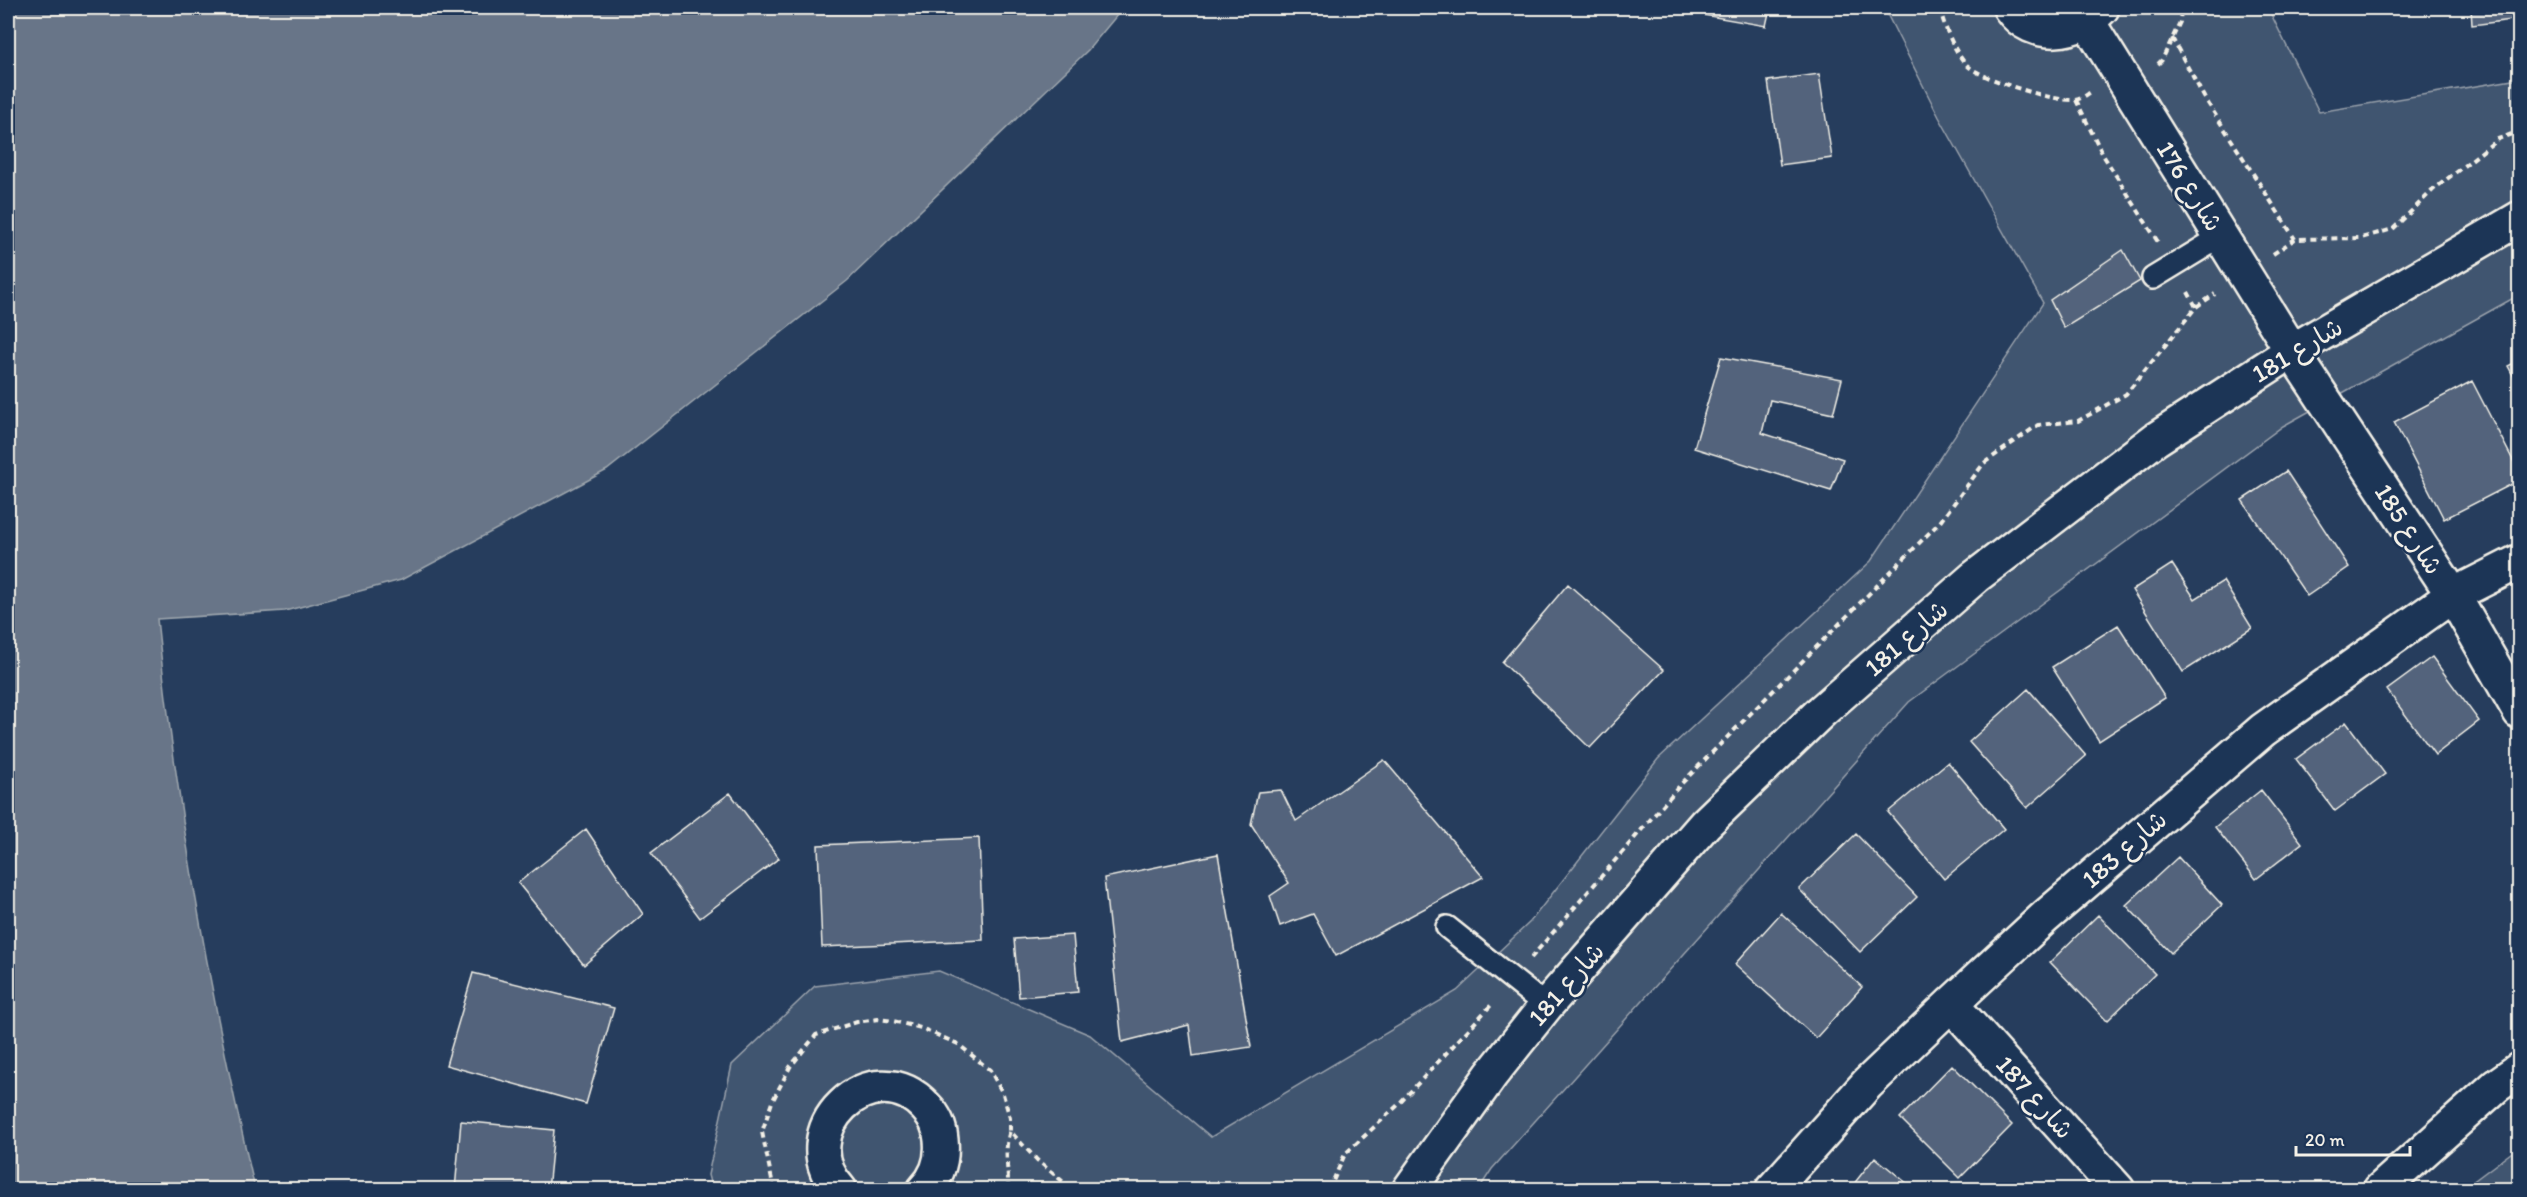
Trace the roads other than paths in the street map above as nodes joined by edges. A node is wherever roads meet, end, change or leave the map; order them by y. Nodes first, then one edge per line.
1 (2010, 8) edge
2 (2095, 15) edge
3 (2520, 218) edge
4 (2222, 236) junction
5 (2153, 278) dead end
6 (2292, 351) junction
7 (2520, 561) edge
8 (2453, 595) junction
9 (2520, 712) edge
10 (1448, 927) dead end
11 (1951, 1004) junction
12 (1546, 1006) junction
13 (2520, 1069) edge
14 (932, 1187) edge
15 (840, 1190) edge
16 (1409, 1190) edge
17 (1772, 1190) edge
18 (2118, 1190) edge
19 (2380, 1190) edge

1 - 2 street, شارع 176
2 - 4 street, شارع 176
3 - 6 street, شارع 181
4 - 5 lane
4 - 6 street, شارع 176
6 - 8 street, شارع 185
6 - 12 street, شارع 181
7 - 8 street, شارع 183
8 - 9 street, شارع 185
8 - 11 street, شارع 183
10 - 12 lane
11 - 17 street, شارع 183
11 - 18 street, شارع 187
12 - 16 street, شارع 181
13 - 19 street
14 - 15 street

